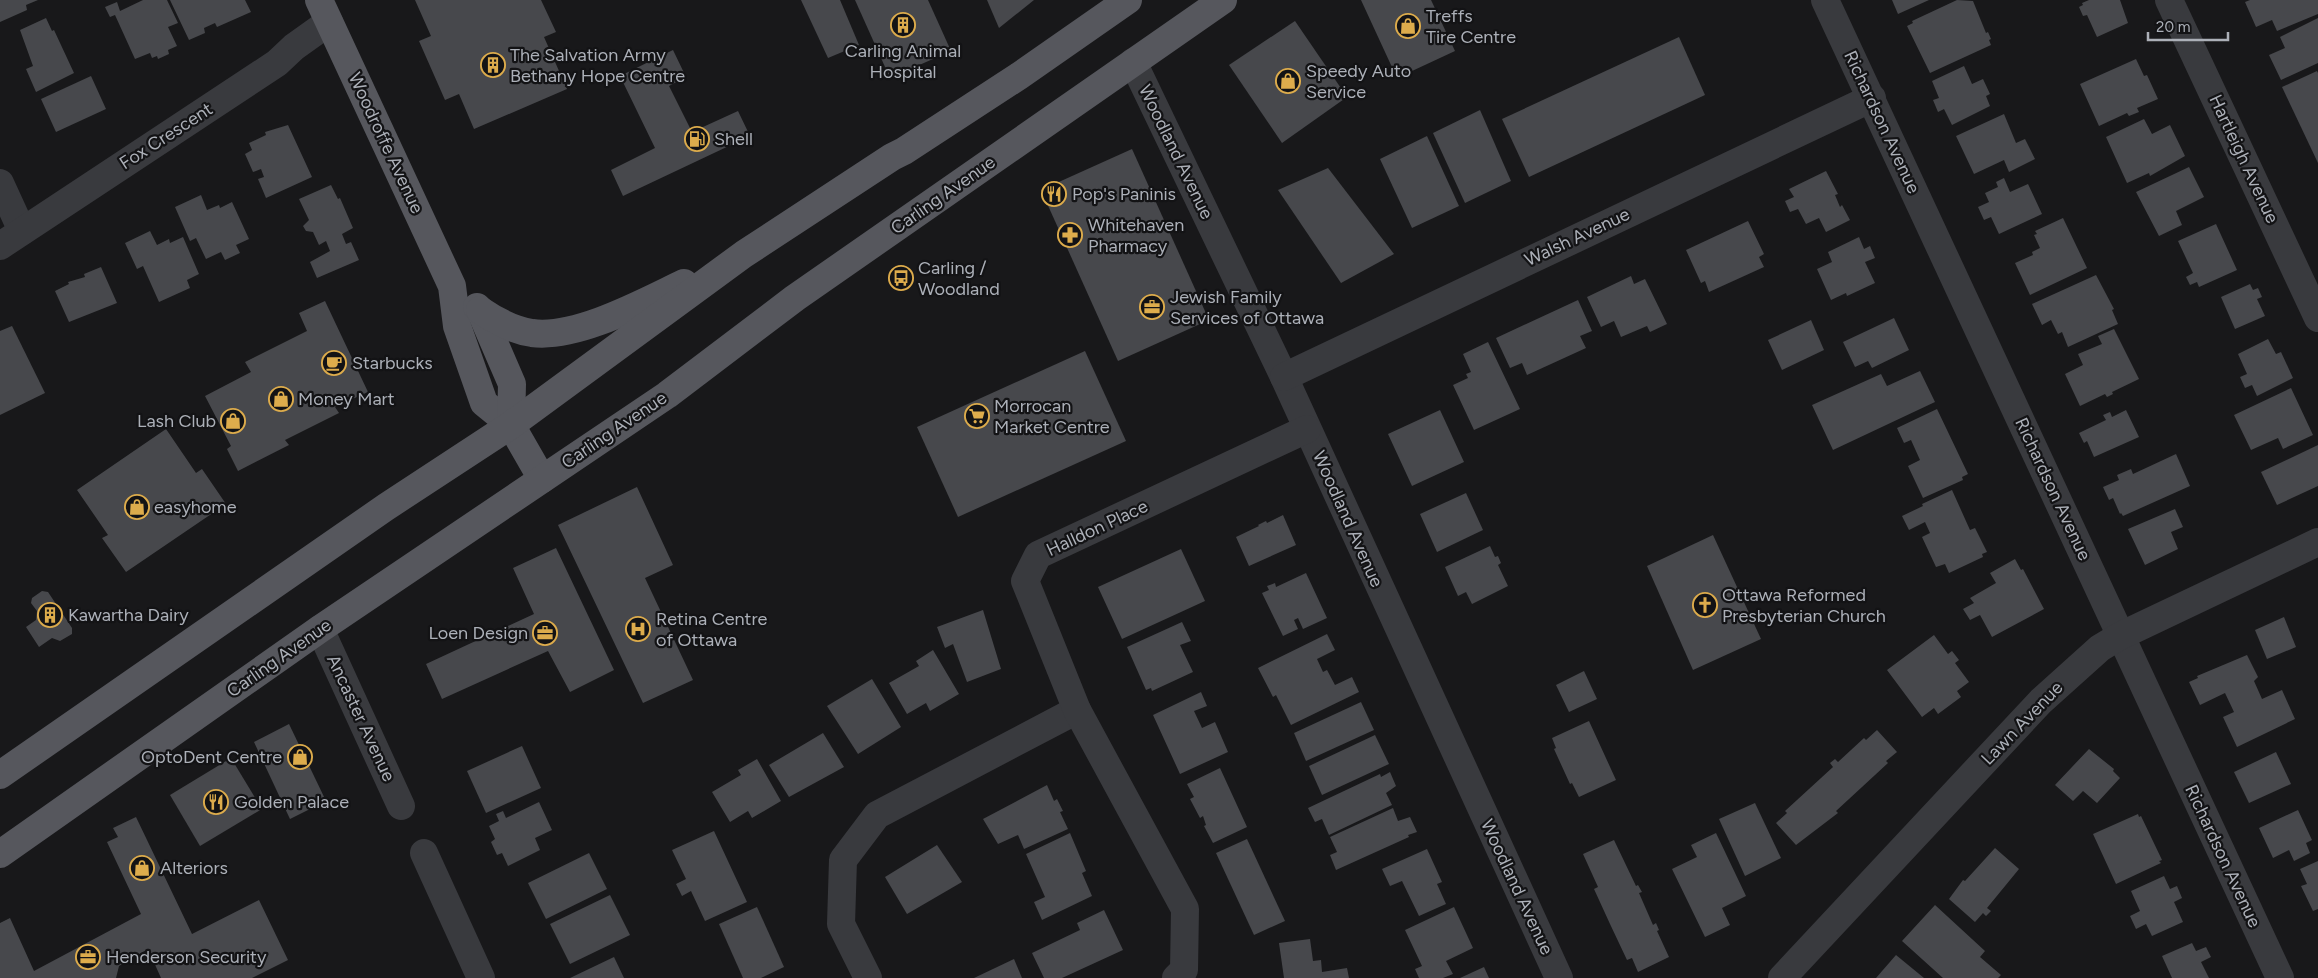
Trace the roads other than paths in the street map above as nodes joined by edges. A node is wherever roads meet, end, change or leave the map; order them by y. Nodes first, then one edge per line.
1 (1128, 0) edge
2 (1223, 0) edge
3 (1825, 0) edge
4 (2169, 0) edge
5 (324, 11) edge
6 (1133, 62) junction
7 (1872, 98) junction
8 (0, 183) edge
9 (11, 238) edge
10 (744, 254) junction
11 (452, 286) junction
12 (480, 310) junction
13 (2318, 318) edge
14 (1284, 377) junction
15 (511, 425) junction
16 (1307, 429) junction
17 (542, 479) junction
18 (2318, 542) edge
19 (320, 629) junction
20 (2120, 636) junction
21 (1077, 710) junction
22 (0, 775) edge
23 (401, 806) dead end
24 (424, 853) dead end
25 (0, 854) edge
26 (482, 978) edge
27 (868, 978) edge
28 (1176, 978) edge
29 (1559, 978) edge
30 (1782, 978) edge
31 (2280, 978) edge

1 - 10 main road
2 - 6 main road, Carling Avenue
3 - 7 street, Richardson Avenue
4 - 13 street, Hartleigh Avenue
5 - 9 street, Fox Crescent
5 - 11 main road, Woodroffe Avenue
6 - 14 street, Woodland Avenue
6 - 17 main road, Carling Avenue
7 - 14 street, Walsh Avenue
7 - 20 street, Richardson Avenue
8 - 9 street
10 - 12 main road
10 - 15 main road
11 - 12 main road, Woodroffe Avenue
11 - 15 main road, Woodroffe Avenue
12 - 15 main road, Woodroffe Avenue
14 - 16 street, Woodland Avenue
15 - 17 main road
15 - 22 main road
16 - 21 street, Halldon Place
16 - 29 street, Woodland Avenue
17 - 19 main road, Carling Avenue
18 - 20 street, Lawn Avenue
19 - 23 street, Ancaster Avenue
19 - 25 main road, Carling Avenue
20 - 30 street, Lawn Avenue
20 - 31 street, Richardson Avenue
21 - 27 street
21 - 28 street, Halldon Place
24 - 26 street

